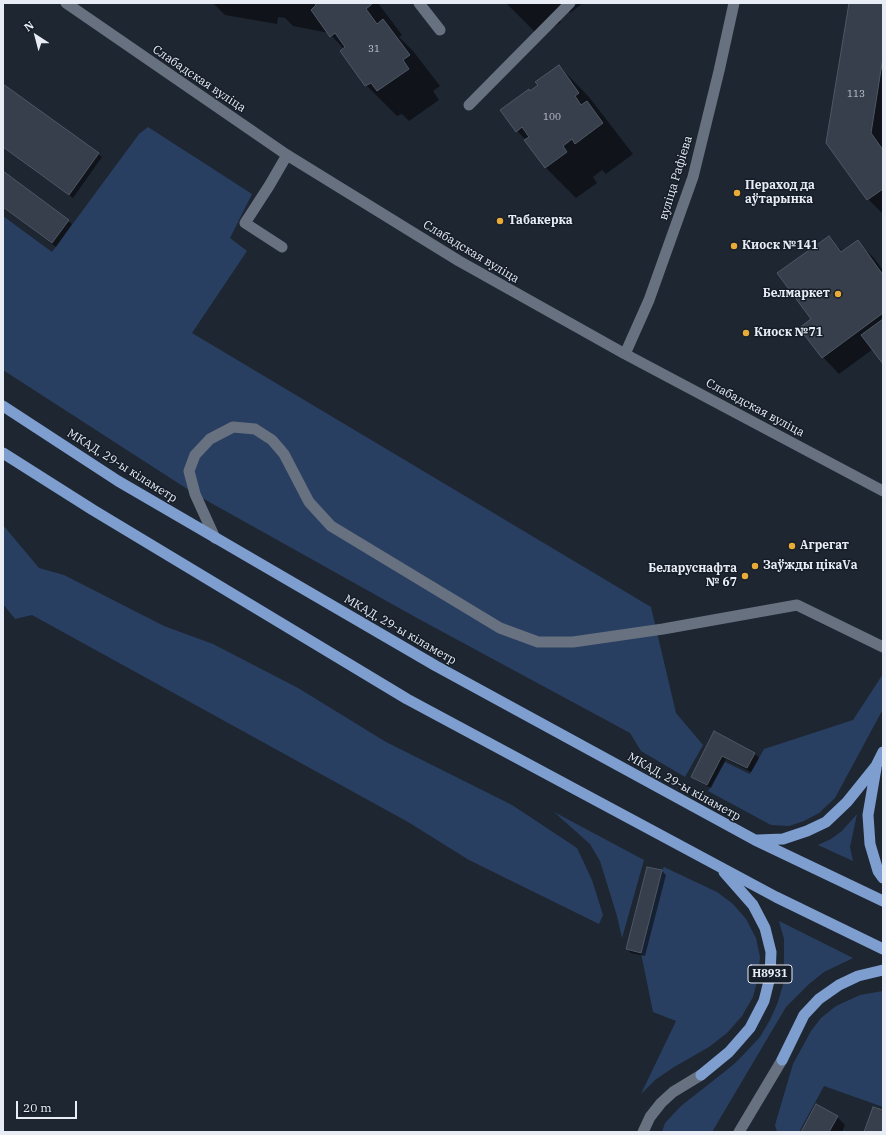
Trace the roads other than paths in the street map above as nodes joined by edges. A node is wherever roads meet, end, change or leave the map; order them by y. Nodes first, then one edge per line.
1 (66, 3) edge
2 (419, 3) edge
3 (570, 3) edge
4 (734, 3) edge
5 (440, 30) dead end
6 (469, 105) dead end
7 (287, 155) junction
8 (282, 246) dead end
9 (625, 354) junction
10 (3, 406) edge
11 (3, 453) edge
12 (883, 491) edge
13 (215, 538) junction
14 (883, 647) edge
15 (883, 752) edge
16 (876, 766) junction
17 (755, 840) junction
18 (718, 866) junction
19 (883, 878) edge
20 (883, 901) edge
21 (883, 950) edge
22 (883, 970) edge
23 (782, 1060) joint
24 (701, 1074) joint
25 (742, 1131) edge
26 (643, 1132) edge

1 - 7 main road, Слабадская вуліца
2 - 5 main road
3 - 6 main road
4 - 9 main road, вуліца Рафіева
7 - 8 main road
7 - 9 main road, Слабадская вуліца
9 - 12 main road, Слабадская вуліца
10 - 13 highway, МКАД, 29-ы кіламетр
11 - 18 highway
13 - 14 main road
13 - 17 highway, МКАД, 29-ы кіламетр
15 - 16 highway
16 - 17 highway
16 - 19 highway
17 - 20 highway, МКАД, 29-ы кіламетр
18 - 21 highway
18 - 24 highway, Н8931
22 - 23 highway
23 - 25 main road
24 - 26 main road, Н8931

